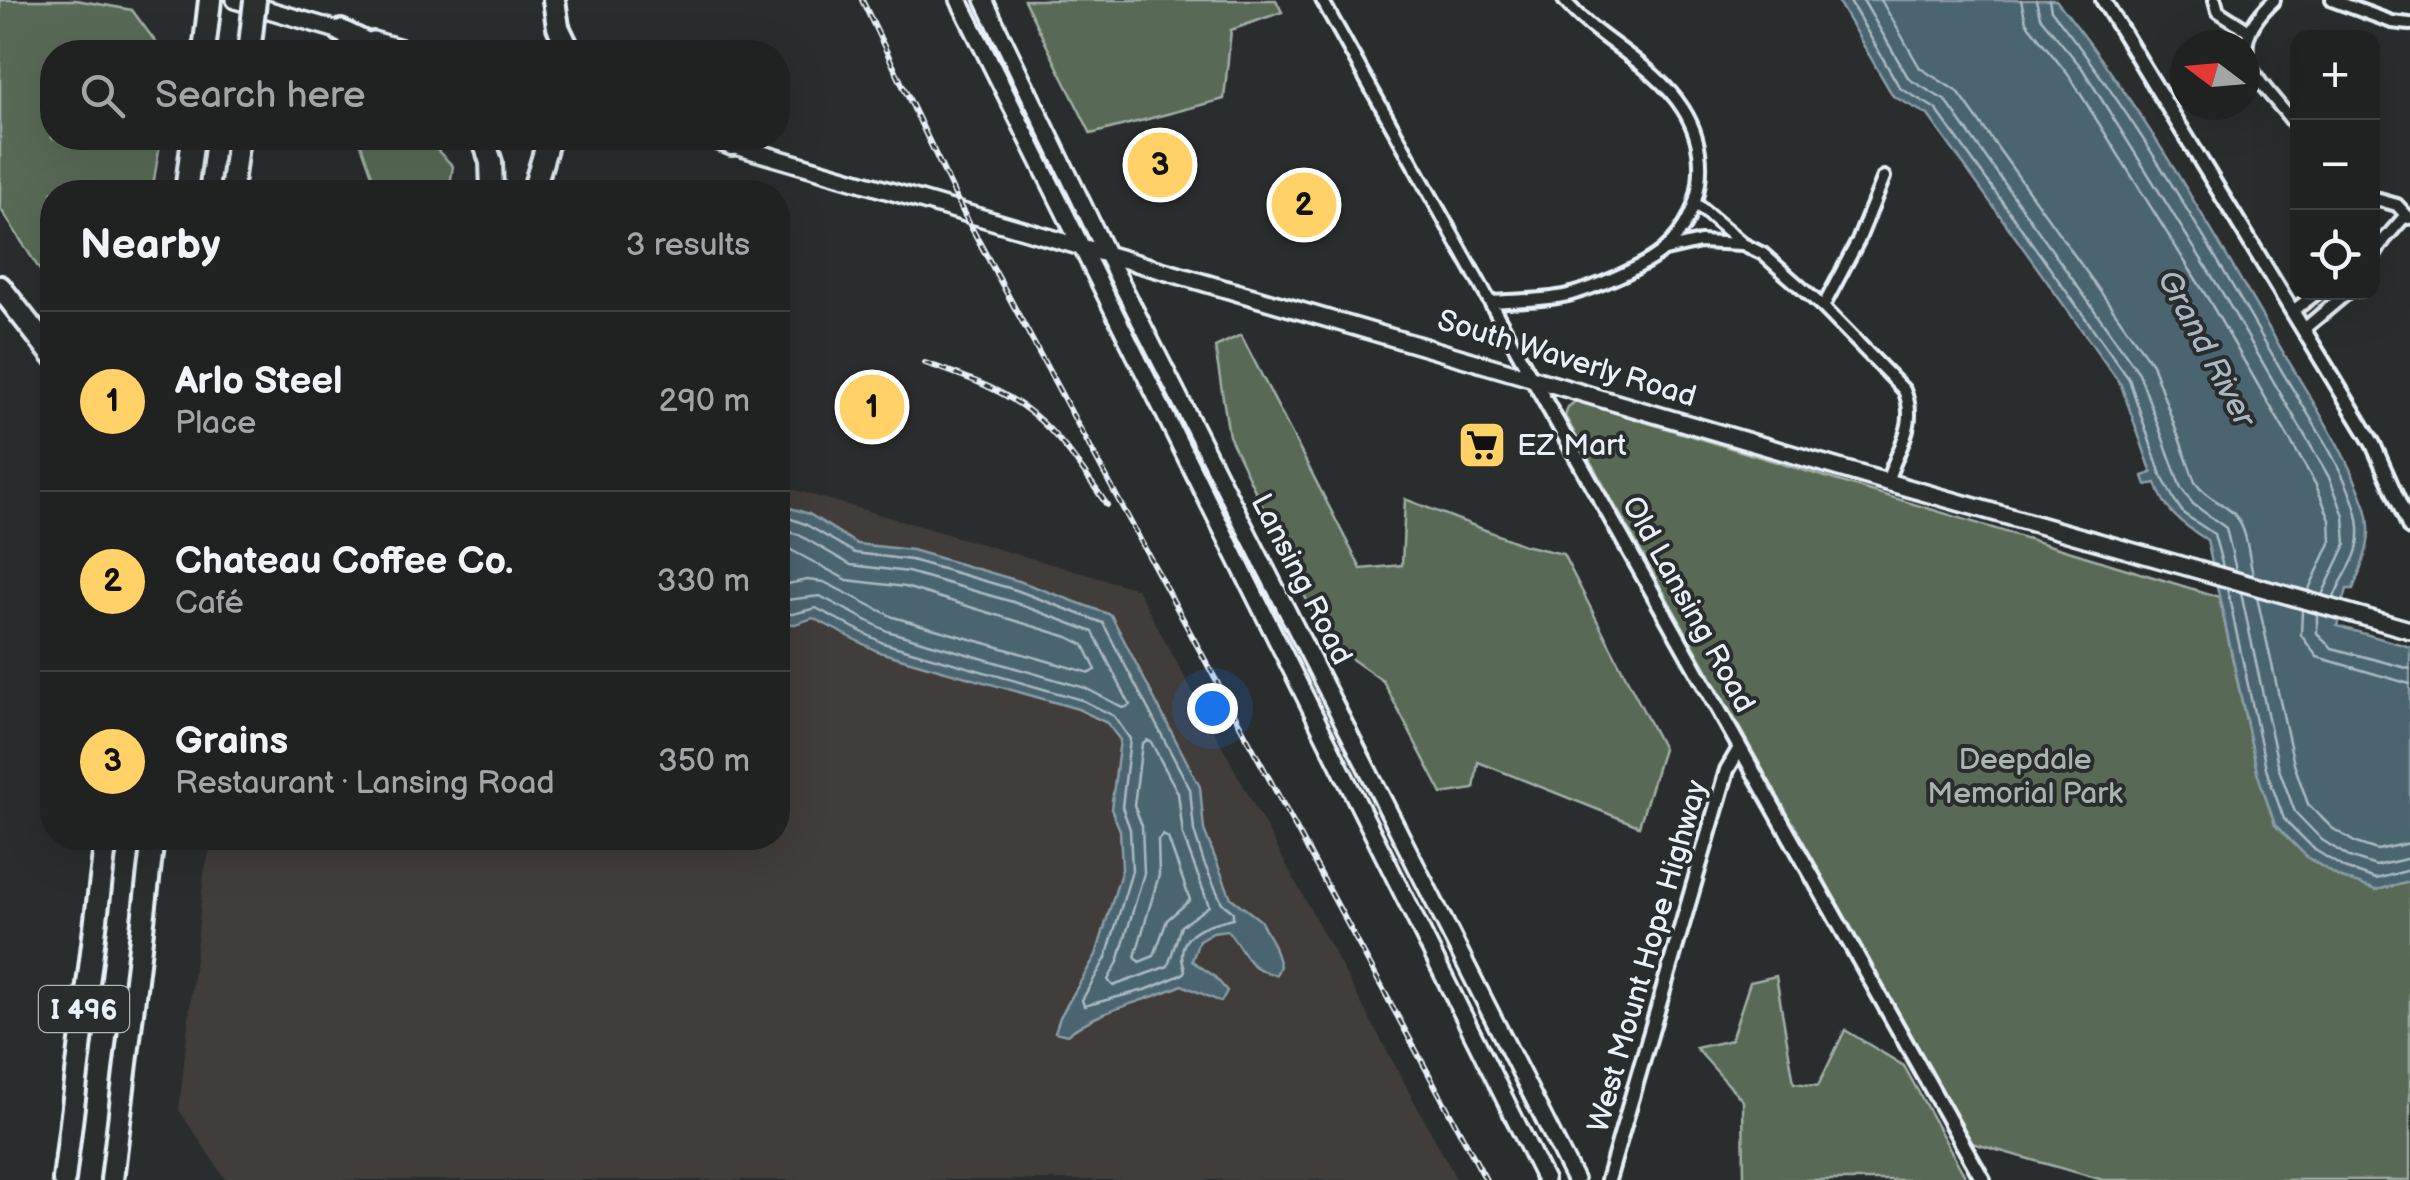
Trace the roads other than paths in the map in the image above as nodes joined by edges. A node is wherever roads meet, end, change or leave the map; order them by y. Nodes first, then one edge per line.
1 (210, 0) edge
2 (235, 0) edge
3 (255, 0) edge
4 (554, 0) edge
5 (959, 0) edge
6 (984, 0) edge
7 (1322, 0) edge
8 (1564, 0) edge
9 (2103, 0) edge
10 (2215, 0) edge
11 (2274, 0) edge
12 (2332, 0) edge
13 (2410, 24) edge
14 (2247, 30) edge
15 (2250, 30) edge
16 (341, 31) junction
17 (205, 40) edge
18 (250, 40) edge
19 (359, 40) edge
20 (373, 40) edge
21 (564, 40) edge
22 (2260, 85) edge
23 (2290, 120) edge
24 (191, 150) edge
25 (238, 150) edge
26 (240, 150) edge
27 (486, 150) edge
28 (545, 150) edge
29 (755, 150) edge
30 (1884, 177) dead end
31 (188, 180) edge
32 (233, 180) edge
33 (241, 180) edge
34 (492, 180) edge
35 (537, 180) edge
36 (2380, 201) edge
37 (1695, 203) junction
38 (2408, 217) edge
39 (1743, 244) junction
40 (2380, 246) edge
41 (1082, 247) junction
42 (1663, 251) junction
43 (1108, 255) junction
44 (0, 286) edge
45 (2307, 300) edge
46 (2338, 300) edge
47 (1491, 302) junction
48 (1823, 307) junction
49 (2292, 311) junction
50 (2304, 328) junction
51 (40, 338) edge
52 (1531, 376) junction
53 (1887, 482) junction
54 (2410, 528) edge
55 (2410, 630) edge
56 (1740, 748) junction
57 (105, 850) edge
58 (152, 850) edge
59 (164, 850) edge
60 (136, 982) junction
61 (64, 1180) edge
62 (112, 1180) edge
63 (1545, 1180) edge
64 (1575, 1180) edge
65 (1608, 1180) edge
66 (1983, 1180) edge

1 - 17 highway
2 - 16 main road
3 - 18 highway, bridge
4 - 21 highway
5 - 41 main road, Lansing Road
6 - 43 main road, Lansing Road
7 - 47 street, Old Lansing Road
8 - 37 street
9 - 49 street
10 - 14 street
11 - 15 street
12 - 13 street
16 - 19 highway
16 - 20 main road
22 - 23 street
24 - 31 highway
25 - 32 highway
26 - 33 highway
27 - 34 highway
28 - 35 highway
29 - 41 main road, South Waverly Road
30 - 48 street
36 - 38 street
37 - 39 street
37 - 42 street
38 - 40 street
39 - 42 street
39 - 48 street
41 - 43 main road, South Waverly Road
41 - 63 main road, Lansing Road
42 - 47 street
43 - 52 main road, South Waverly Road
43 - 64 main road, Lansing Road
44 - 51 highway
45 - 49 street
46 - 50 street
47 - 52 street, Old Lansing Road
48 - 53 street
49 - 50 street
50 - 54 street
52 - 53 main road, South Waverly Road
52 - 56 street, Old Lansing Road
53 - 55 main road, South Waverly Road
56 - 65 street, West Mount Hope Highway
56 - 66 street, Old Lansing Road
57 - 61 highway, I 496
58 - 60 highway, I 496
59 - 60 highway
60 - 62 highway, I 496

